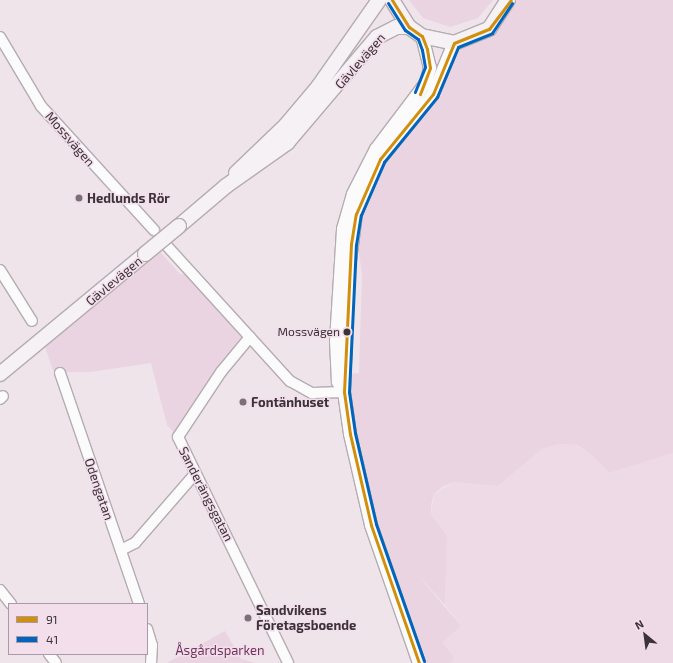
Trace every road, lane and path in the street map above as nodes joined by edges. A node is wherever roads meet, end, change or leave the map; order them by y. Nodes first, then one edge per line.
1 (379, 0) edge
2 (392, 0) edge
3 (508, 0) edge
4 (511, 0) edge
5 (501, 14) junction
6 (409, 27) junction
7 (422, 36) junction
8 (0, 37) edge
9 (454, 43) junction
10 (401, 125) junction
11 (226, 186) junction
12 (154, 230) dead end
13 (167, 246) dead end
14 (0, 270) edge
15 (32, 321) dead end
16 (250, 337) junction
17 (60, 373) dead end
18 (0, 374) edge
19 (344, 392) junction
20 (195, 474) junction
21 (121, 550) junction
22 (0, 590) edge
23 (9, 603) edge
24 (139, 603) edge
25 (148, 632) edge
26 (50, 655) edge
27 (56, 663) edge
28 (151, 663) edge
29 (288, 663) edge
30 (419, 663) edge

1 - 11 main road, Gävlevägen
2 - 6 main road
3 - 5 main road
4 - 5 main road
5 - 9 main road
6 - 7 main road
6 - 11 main road, Gävlevägen
7 - 9 main road
7 - 10 street
8 - 12 street, Mossvägen
9 - 10 street
10 - 19 street
11 - 18 main road, Gävlevägen, bridge
13 - 16 street
14 - 15 street
16 - 19 street
16 - 20 street, Sanderängsgatan
17 - 21 street, Odengatan
19 - 30 street
20 - 21 street
20 - 29 street, Sanderängsgatan
21 - 24 street, Odengatan
22 - 23 street
25 - 28 street
26 - 27 street

